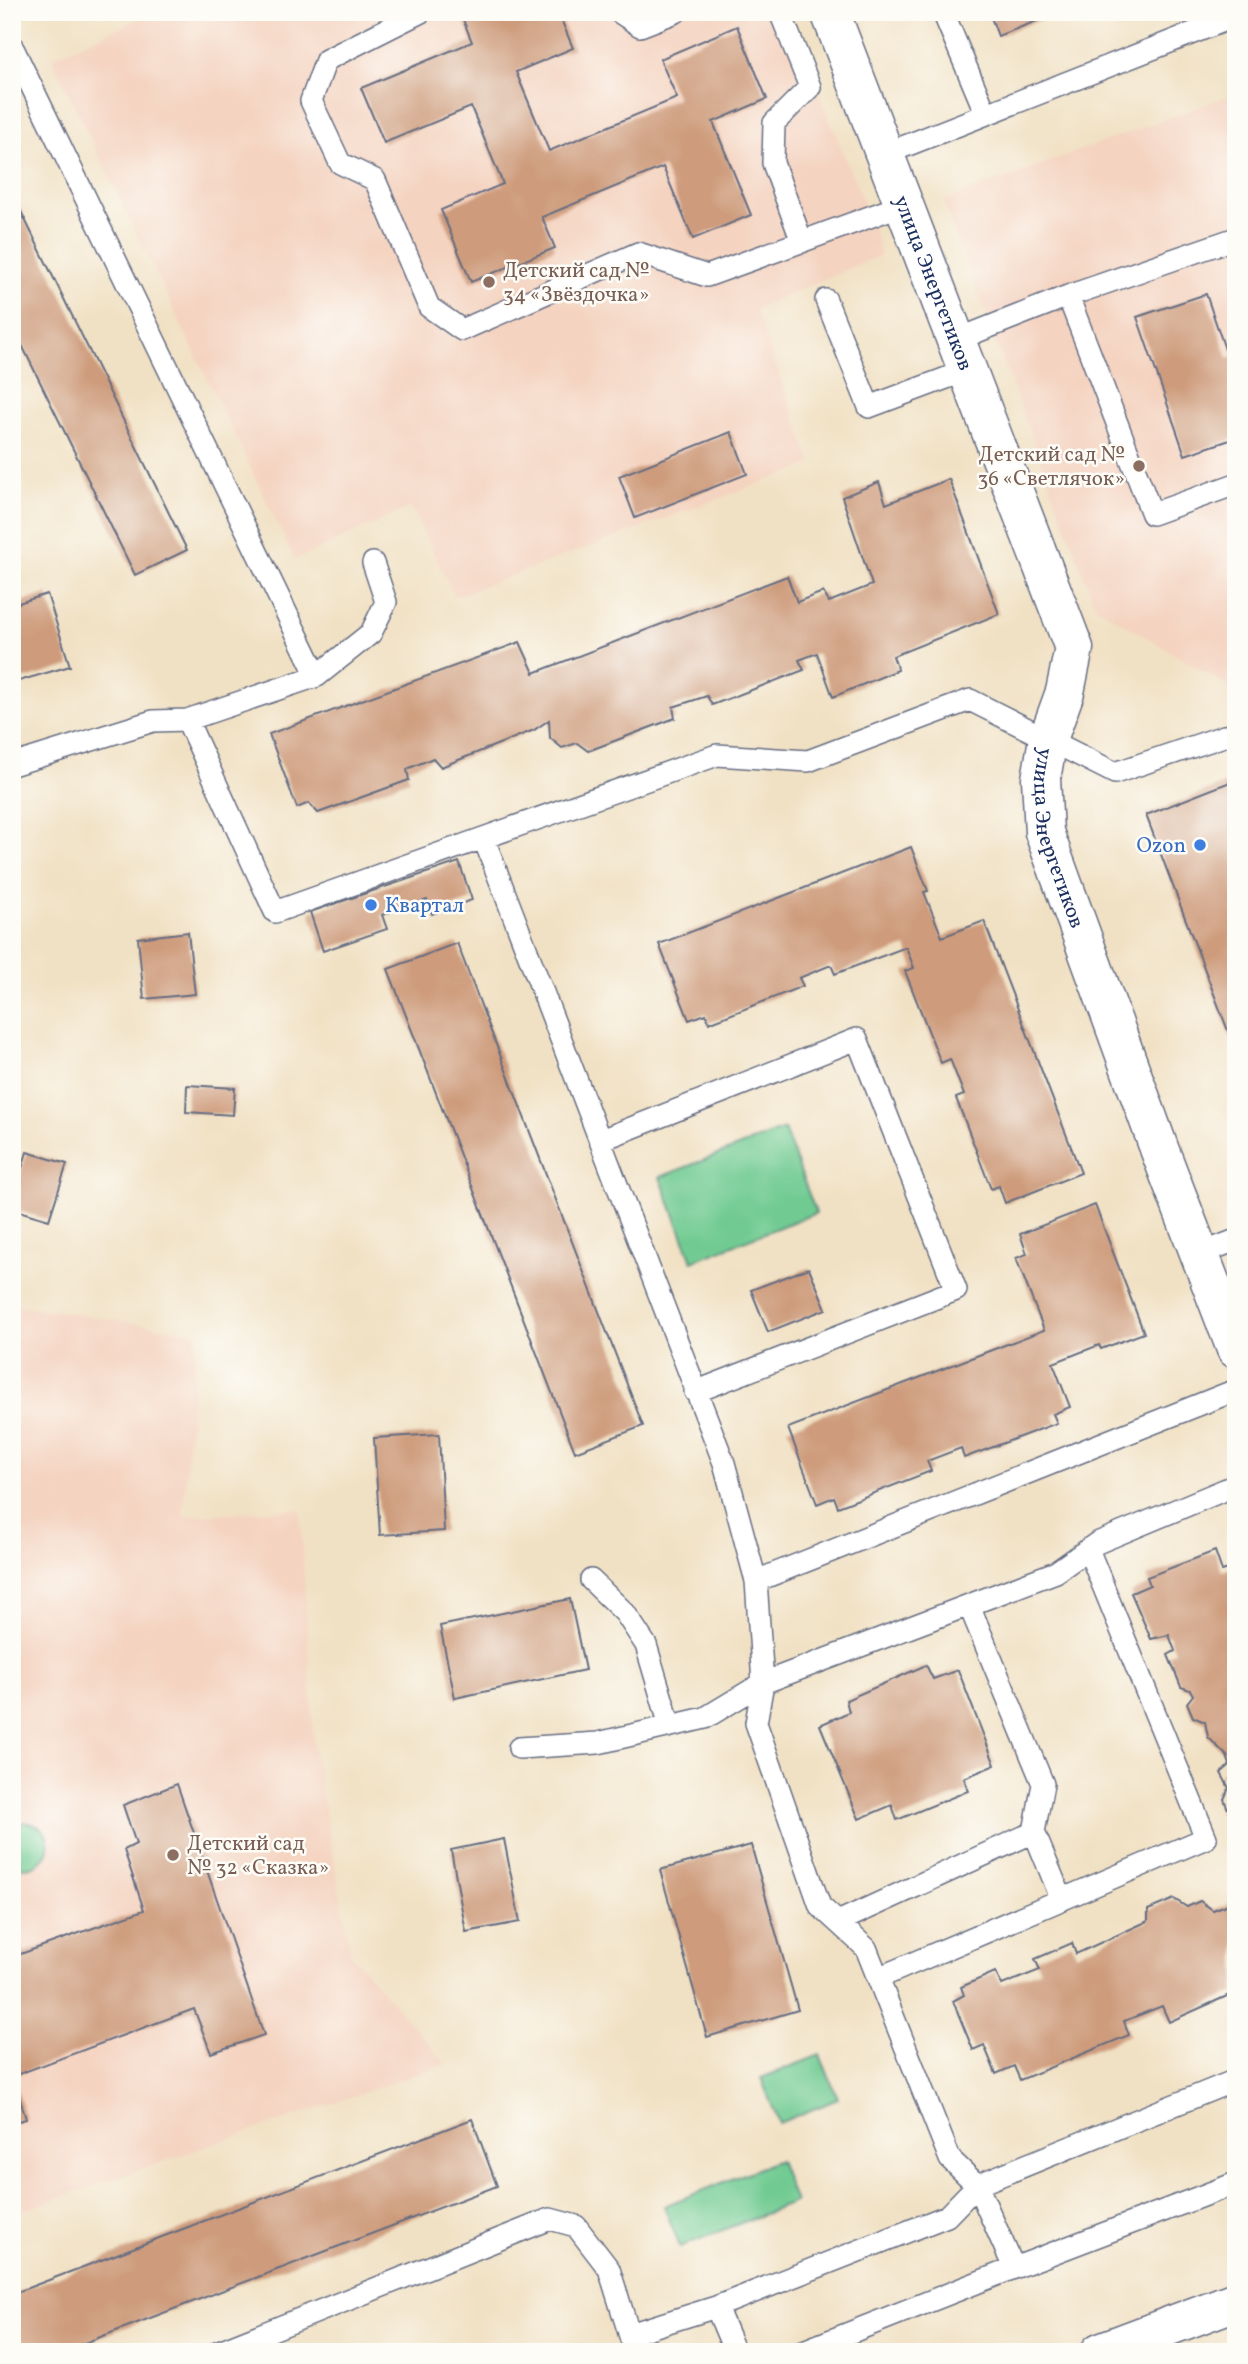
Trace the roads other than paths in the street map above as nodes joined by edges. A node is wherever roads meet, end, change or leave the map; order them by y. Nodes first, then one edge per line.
1 (421, 12) edge
2 (619, 12) edge
3 (676, 12) edge
4 (780, 12) edge
5 (830, 12) edge
6 (943, 12) edge
7 (1236, 16) edge
8 (12, 46) edge
9 (986, 114) junction
10 (885, 154) junction
11 (905, 204) junction
12 (1236, 238) edge
13 (802, 242) junction
14 (1068, 296) junction
15 (826, 300) dead end
16 (962, 355) junction
17 (1236, 484) edge
18 (373, 563) dead end
19 (317, 676) junction
20 (187, 720) junction
21 (1236, 735) edge
22 (1048, 739) junction
23 (12, 765) edge
24 (484, 839) junction
25 (601, 1140) junction
26 (1236, 1240) edge
27 (1200, 1254) junction
28 (1232, 1330) edge
29 (1236, 1390) edge
30 (695, 1392) junction
31 (1236, 1485) edge
32 (1087, 1549) junction
33 (591, 1580) dead end
34 (755, 1581) junction
35 (969, 1605) junction
36 (763, 1683) junction
37 (670, 1726) junction
38 (519, 1748) dead end
39 (1034, 1832) junction
40 (1062, 1900) junction
41 (838, 1922) junction
42 (878, 1978) junction
43 (1236, 2080) edge
44 (1236, 2183) edge
45 (977, 2185) junction
46 (1014, 2268) junction
47 (1236, 2301) edge
48 (716, 2307) junction
49 (633, 2343) edge
50 (217, 2352) edge
51 (735, 2352) edge
52 (801, 2352) edge
53 (1100, 2352) edge

1 - 13 lane
2 - 3 lane
4 - 13 lane
5 - 10 street, улица Энергетиков
6 - 9 lane
7 - 9 lane
8 - 19 lane
9 - 10 lane
10 - 11 street, улица Энергетиков
11 - 13 lane
11 - 16 street, улица Энергетиков
12 - 14 lane
14 - 16 lane
14 - 17 lane
15 - 16 lane
16 - 22 street, улица Энергетиков
18 - 19 lane
19 - 20 lane
20 - 23 lane
20 - 24 lane
21 - 22 lane
22 - 24 lane
22 - 27 street, улица Энергетиков
24 - 25 lane
25 - 30 lane
25 - 30 lane
26 - 27 lane
27 - 28 street, улица Энергетиков
29 - 34 lane
30 - 34 lane
31 - 32 lane
32 - 35 lane
32 - 40 lane
33 - 37 lane
34 - 36 lane
35 - 36 lane
35 - 39 lane
36 - 37 lane
36 - 41 lane
37 - 38 lane
39 - 40 lane
39 - 41 lane
40 - 42 lane
41 - 42 lane
42 - 45 lane
43 - 45 lane
44 - 46 lane
45 - 46 lane
45 - 48 lane
46 - 52 lane
47 - 53 street
48 - 49 lane
48 - 51 lane
49 - 50 lane

